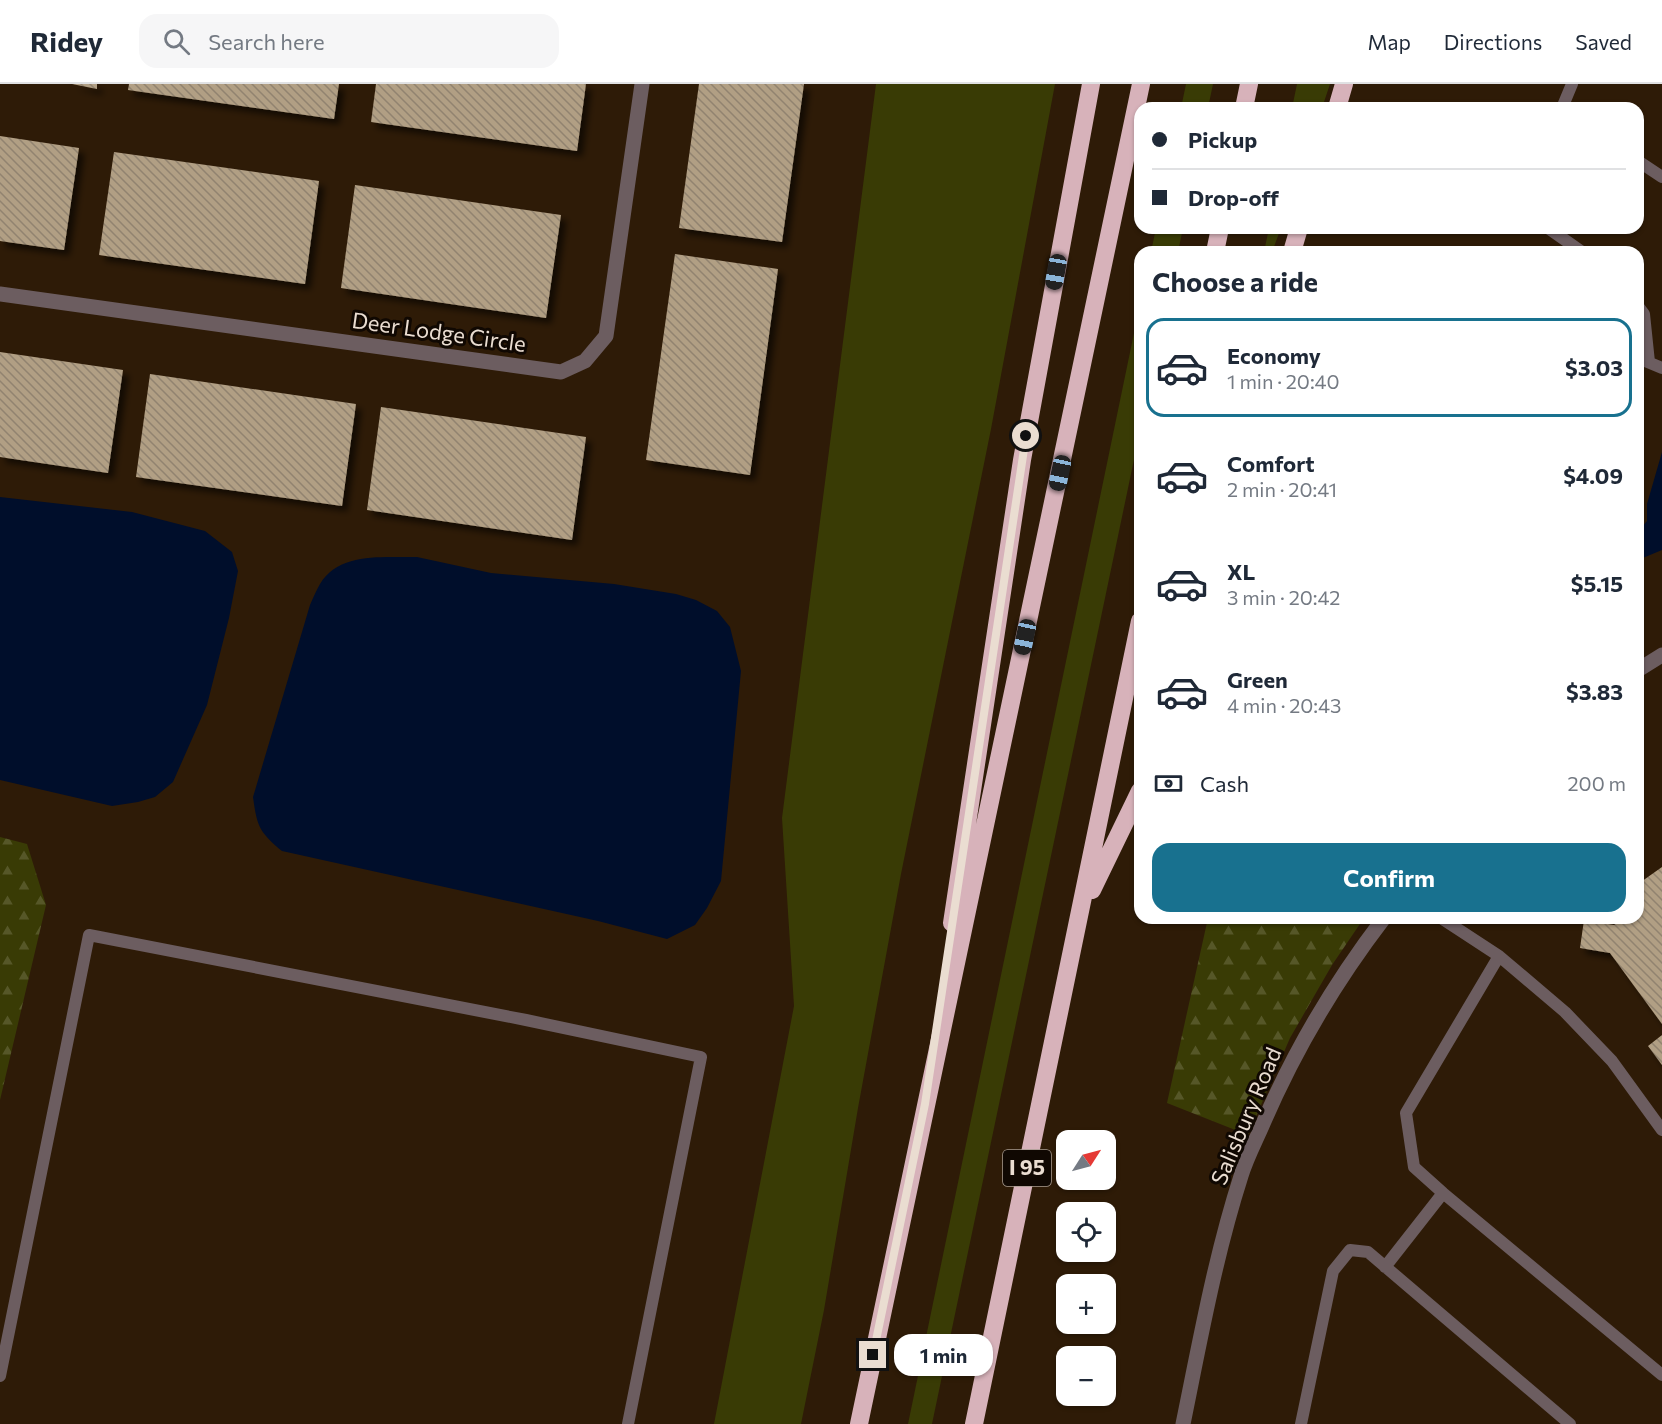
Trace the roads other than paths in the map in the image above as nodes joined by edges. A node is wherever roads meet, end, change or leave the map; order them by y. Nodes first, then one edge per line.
1 (642, 84) edge
2 (1091, 84) edge
3 (1141, 84) edge
4 (1249, 84) edge
5 (1344, 84) edge
6 (1572, 84) edge
7 (1137, 102) edge
8 (1245, 102) edge
9 (1338, 102) edge
10 (1564, 102) edge
11 (1134, 118) edge
12 (1644, 164) edge
13 (1662, 177) edge
14 (1556, 234) edge
15 (1574, 246) edge
16 (0, 294) edge
17 (1644, 314) edge
18 (1644, 360) edge
19 (1662, 368) edge
20 (1134, 651) edge
21 (1662, 655) edge
22 (1644, 666) edge
23 (1134, 803) edge
24 (1081, 913) junction
25 (1379, 924) edge
26 (1450, 924) edge
27 (1499, 956) junction
28 (925, 1104) junction
29 (1662, 1130) edge
30 (1443, 1193) junction
31 (1385, 1267) junction
32 (1662, 1375) edge
33 (0, 1376) edge
34 (628, 1424) edge
35 (859, 1424) edge
36 (974, 1424) edge
37 (1182, 1424) edge
38 (1301, 1424) edge
39 (1570, 1424) edge

1 - 16 street, Deer Lodge Circle
2 - 28 highway
3 - 7 highway
4 - 8 highway
5 - 9 highway
6 - 10 lane
11 - 28 highway
12 - 13 lane
14 - 15 lane
17 - 18 lane
18 - 19 lane
20 - 24 highway, I 95
21 - 22 street
23 - 24 highway
24 - 36 highway, I 95
25 - 37 street, Salisbury Road
26 - 27 lane
27 - 29 lane
27 - 30 lane
28 - 35 highway
30 - 31 lane
30 - 32 lane
31 - 38 lane
31 - 39 lane
33 - 34 lane

